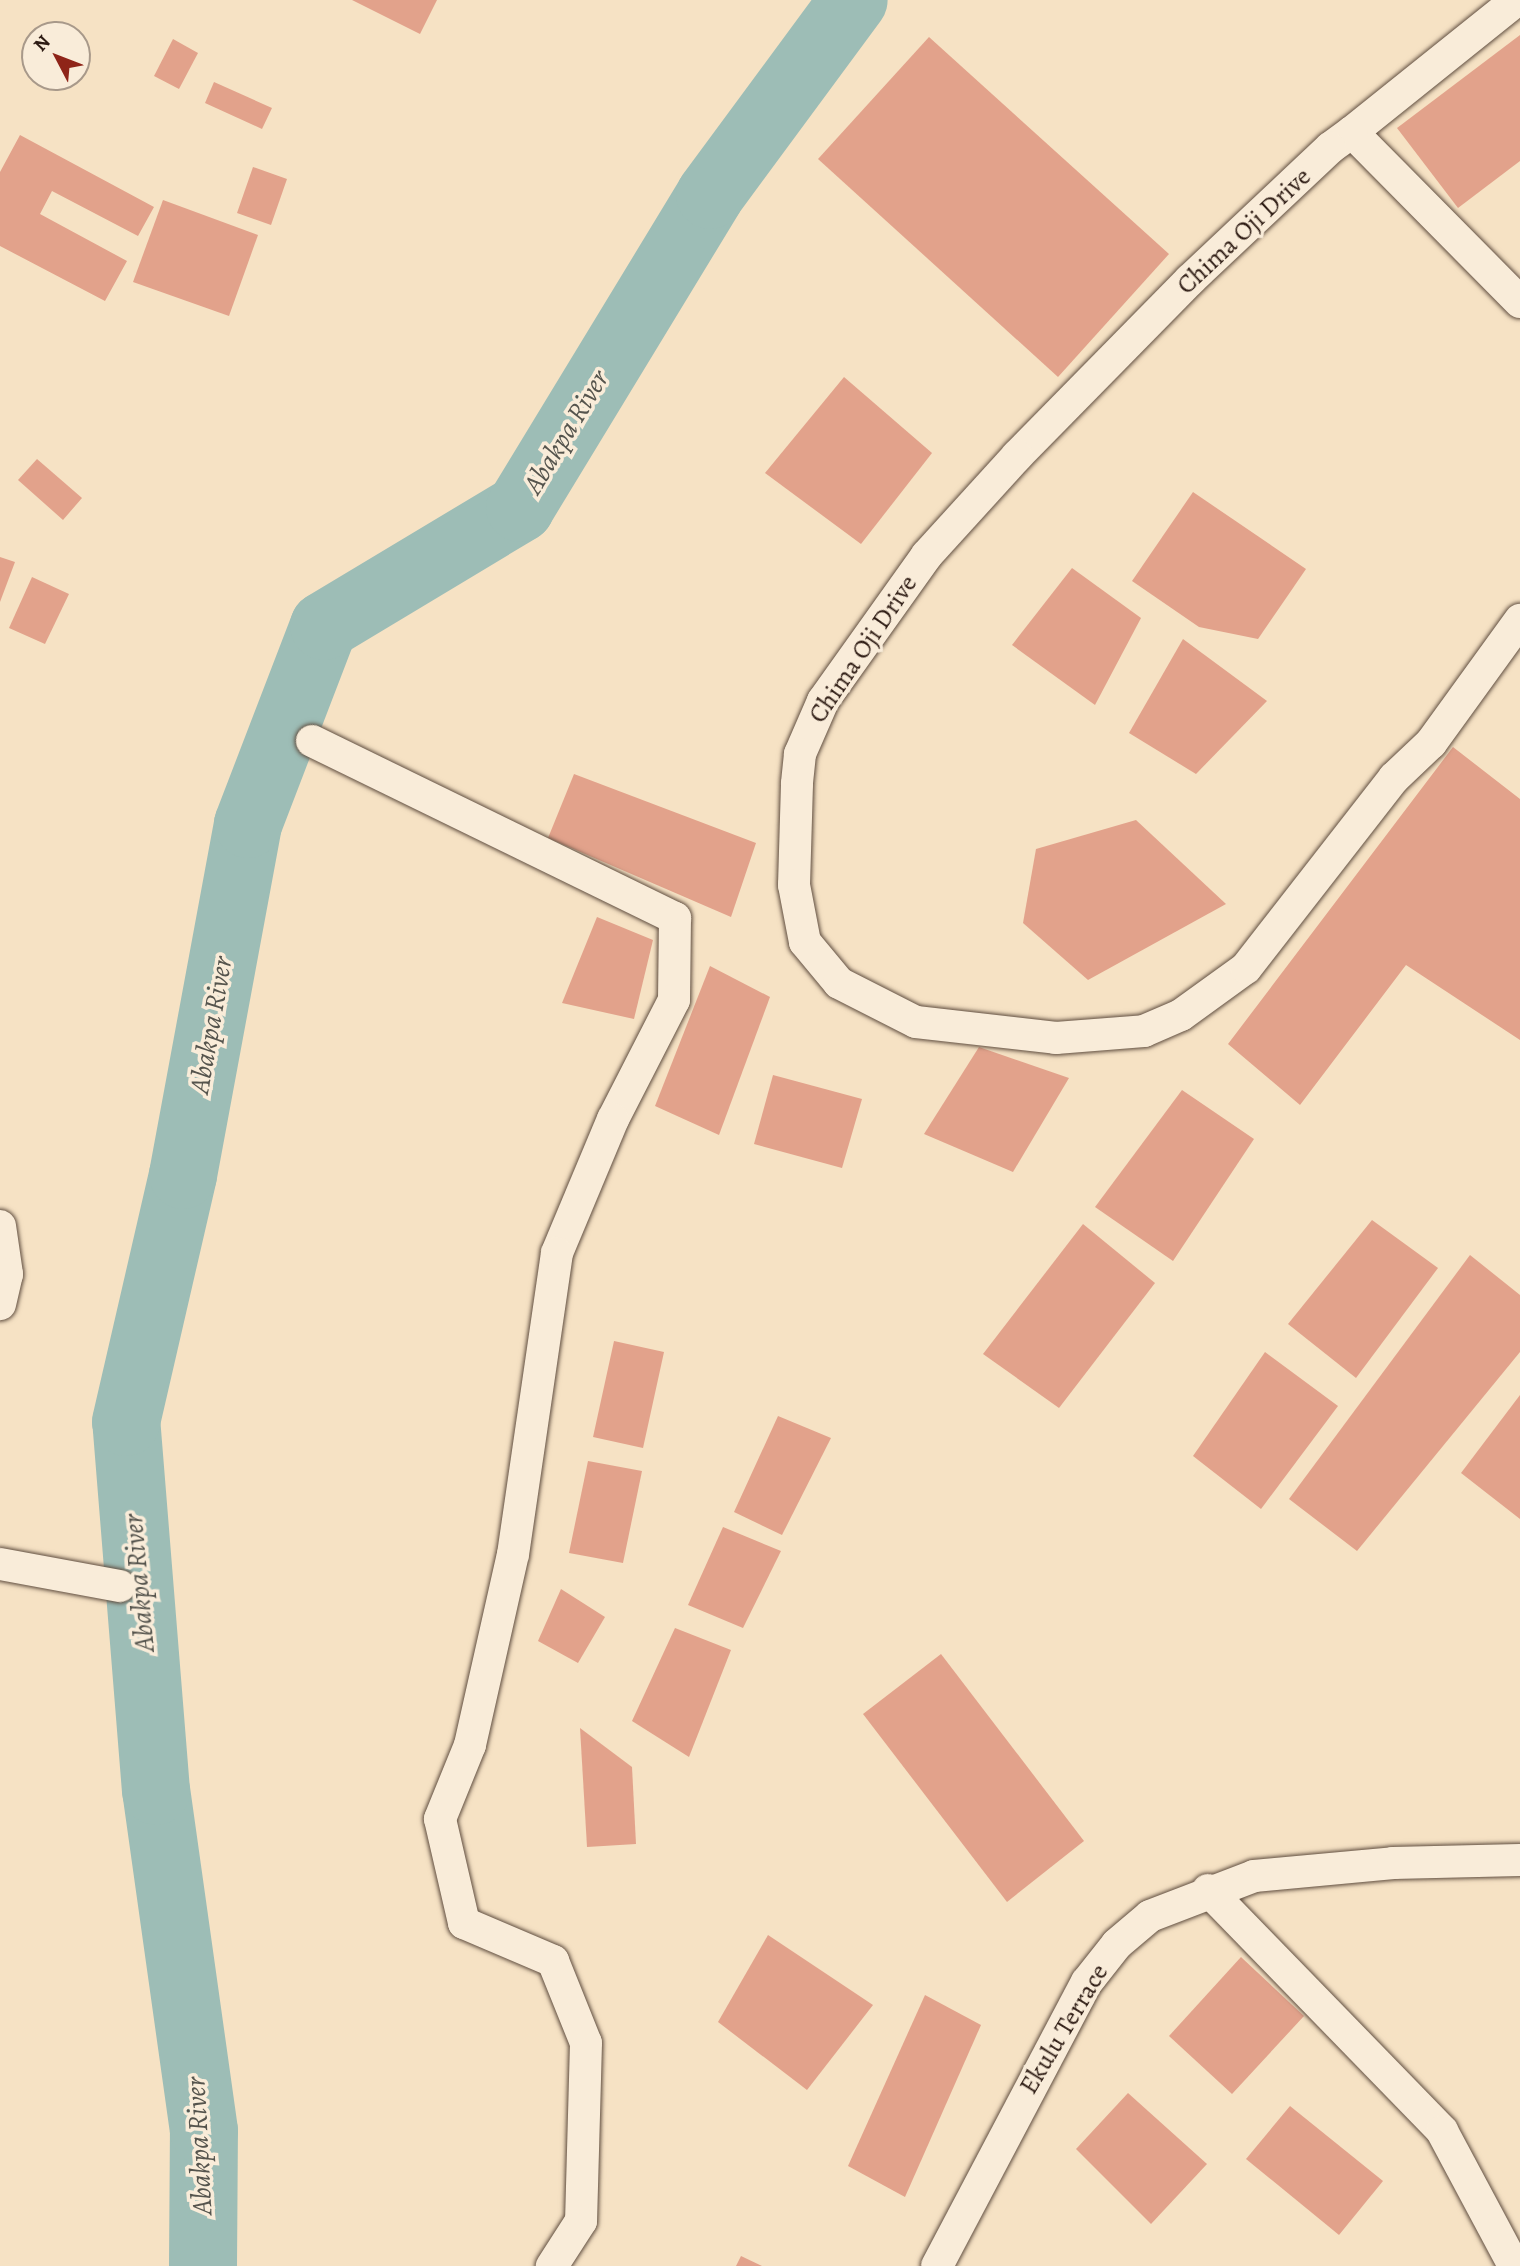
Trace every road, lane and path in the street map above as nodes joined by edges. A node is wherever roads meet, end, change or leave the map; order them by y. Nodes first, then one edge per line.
1 (1517, 0) edge
2 (1352, 132) junction
3 (1520, 302) edge
4 (1520, 620) edge
5 (312, 741) dead end
6 (0, 1226) edge
7 (0, 1304) edge
8 (0, 1564) edge
9 (120, 1586) dead end
10 (1520, 1860) edge
11 (1208, 1890) junction
12 (552, 2266) edge
13 (937, 2266) edge
14 (1514, 2266) edge

1 - 2 street, Chima Oji Drive
2 - 3 street
2 - 4 street, Chima Oji Drive
5 - 12 street
6 - 7 street
8 - 9 street
10 - 11 street, Ekulu Terrace
11 - 13 street, Ekulu Terrace
11 - 14 street

